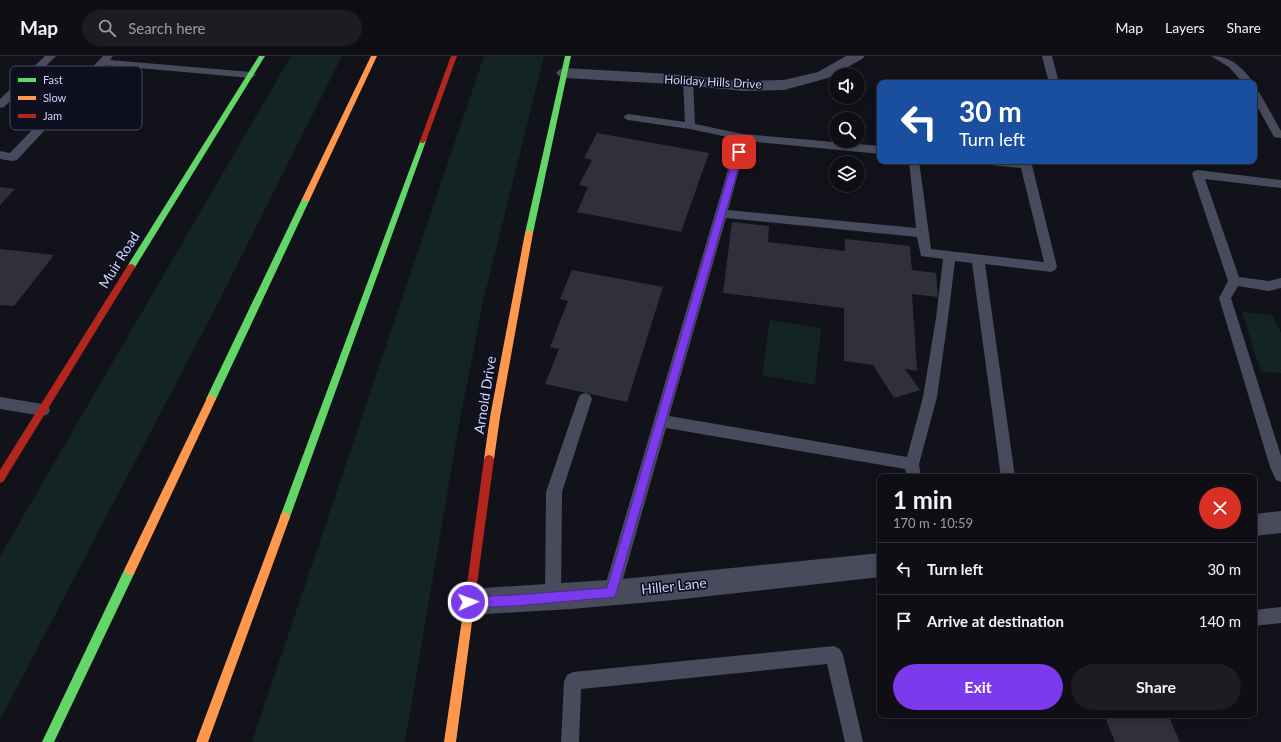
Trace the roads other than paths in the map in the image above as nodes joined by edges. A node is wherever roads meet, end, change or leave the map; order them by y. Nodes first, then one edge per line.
1 (51, 56) edge
2 (262, 56) edge
3 (374, 56) edge
4 (454, 56) edge
5 (568, 56) edge
6 (857, 56) edge
7 (1047, 56) edge
8 (1216, 56) edge
9 (105, 59) edge
10 (40, 66) edge
11 (564, 74) junction
12 (251, 75) junction
13 (1053, 80) edge
14 (1246, 80) edge
15 (688, 81) junction
16 (10, 95) edge
17 (1257, 97) edge
18 (0, 104) edge
19 (628, 117) dead end
20 (690, 126) junction
21 (38, 130) edge
22 (1278, 135) dead end
23 (744, 137) junction
24 (877, 150) edge
25 (0, 155) edge
26 (914, 164) edge
27 (1026, 164) edge
28 (1281, 184) edge
29 (721, 213) junction
30 (922, 233) junction
31 (949, 256) junction
32 (978, 259) junction
33 (1234, 281) junction
34 (1281, 283) edge
35 (585, 399) dead end
36 (0, 404) edge
37 (43, 410) junction
38 (661, 421) junction
39 (913, 471) edge
40 (1008, 474) edge
41 (1281, 475) edge
42 (0, 479) edge
43 (1281, 522) edge
44 (1257, 525) edge
45 (877, 565) edge
46 (611, 593) junction
47 (553, 597) junction
48 (468, 602) junction
49 (1281, 615) edge
50 (1257, 618) edge
51 (48, 742) edge
52 (202, 742) edge
53 (450, 742) edge
54 (570, 742) edge
55 (854, 742) edge

1 - 10 lane
2 - 12 main road, Muir Road
3 - 51 main road
4 - 52 main road
5 - 11 main road, Arnold Drive
6 - 15 street, Holiday Hills Drive
7 - 13 lane
8 - 14 lane
9 - 12 lane
11 - 15 street, Holiday Hills Drive
11 - 48 main road, Arnold Drive
12 - 37 main road, Muir Road
15 - 20 lane
16 - 18 lane
17 - 22 lane
19 - 20 lane
20 - 23 lane
21 - 25 lane
23 - 24 lane
23 - 29 lane
26 - 30 lane
27 - 32 lane
28 - 33 lane
29 - 30 lane
29 - 38 lane
30 - 31 lane
31 - 32 lane
31 - 39 lane
32 - 40 lane
33 - 34 lane
33 - 41 lane
35 - 47 lane
36 - 37 lane
37 - 42 main road, Muir Road
38 - 39 lane
38 - 46 lane
43 - 44 street
45 - 46 street, Hiller Lane
46 - 47 street, Hiller Lane
47 - 48 street, Hiller Lane
48 - 53 main road, Arnold Drive
49 - 50 lane
54 - 55 lane

